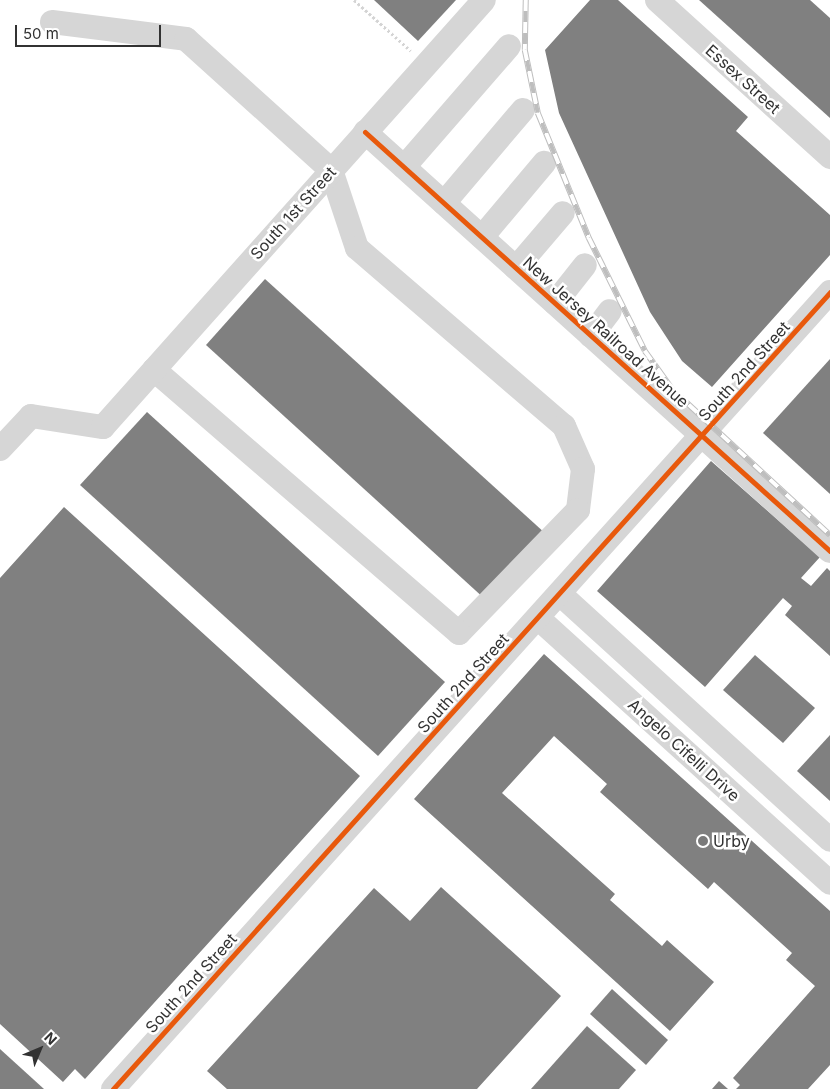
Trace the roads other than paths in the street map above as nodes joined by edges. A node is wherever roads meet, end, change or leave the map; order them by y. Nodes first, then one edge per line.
1 (484, 0) edge
2 (657, 0) edge
3 (52, 22) dead end
4 (509, 46) dead end
5 (523, 110) dead end
6 (365, 132) junction
7 (830, 157) edge
8 (544, 163) dead end
9 (404, 167) junction
10 (331, 170) junction
11 (444, 203) junction
12 (563, 213) dead end
13 (482, 237) junction
14 (585, 265) dead end
15 (516, 268) junction
16 (830, 292) edge
17 (555, 303) junction
18 (610, 311) dead end
19 (591, 336) junction
20 (154, 370) junction
21 (702, 436) junction
22 (0, 450) edge
23 (830, 552) edge
24 (560, 594) junction
25 (538, 618) junction
26 (830, 840) edge
27 (830, 883) edge
28 (113, 1089) edge

1 - 6 street, South 1st Street
2 - 7 street, Essex Street
3 - 10 street
4 - 9 street
5 - 11 street
6 - 9 street, New Jersey Railroad Avenue
6 - 10 street, South 1st Street
8 - 13 street
9 - 11 street, New Jersey Railroad Avenue
10 - 20 street, South 1st Street
10 - 20 street
11 - 13 street, New Jersey Railroad Avenue
12 - 15 street
13 - 15 street, New Jersey Railroad Avenue
14 - 17 street
15 - 17 street, New Jersey Railroad Avenue
16 - 21 street, South 2nd Street
17 - 19 street, New Jersey Railroad Avenue
18 - 19 street
19 - 21 street, New Jersey Railroad Avenue
20 - 22 street, South 1st Street
21 - 23 street, New Jersey Railroad Avenue
21 - 24 street, South 2nd Street
24 - 25 street, South 2nd Street
24 - 26 street, Angelo Cifelli Drive
25 - 27 street, Angelo Cifelli Drive
25 - 28 street, South 2nd Street

